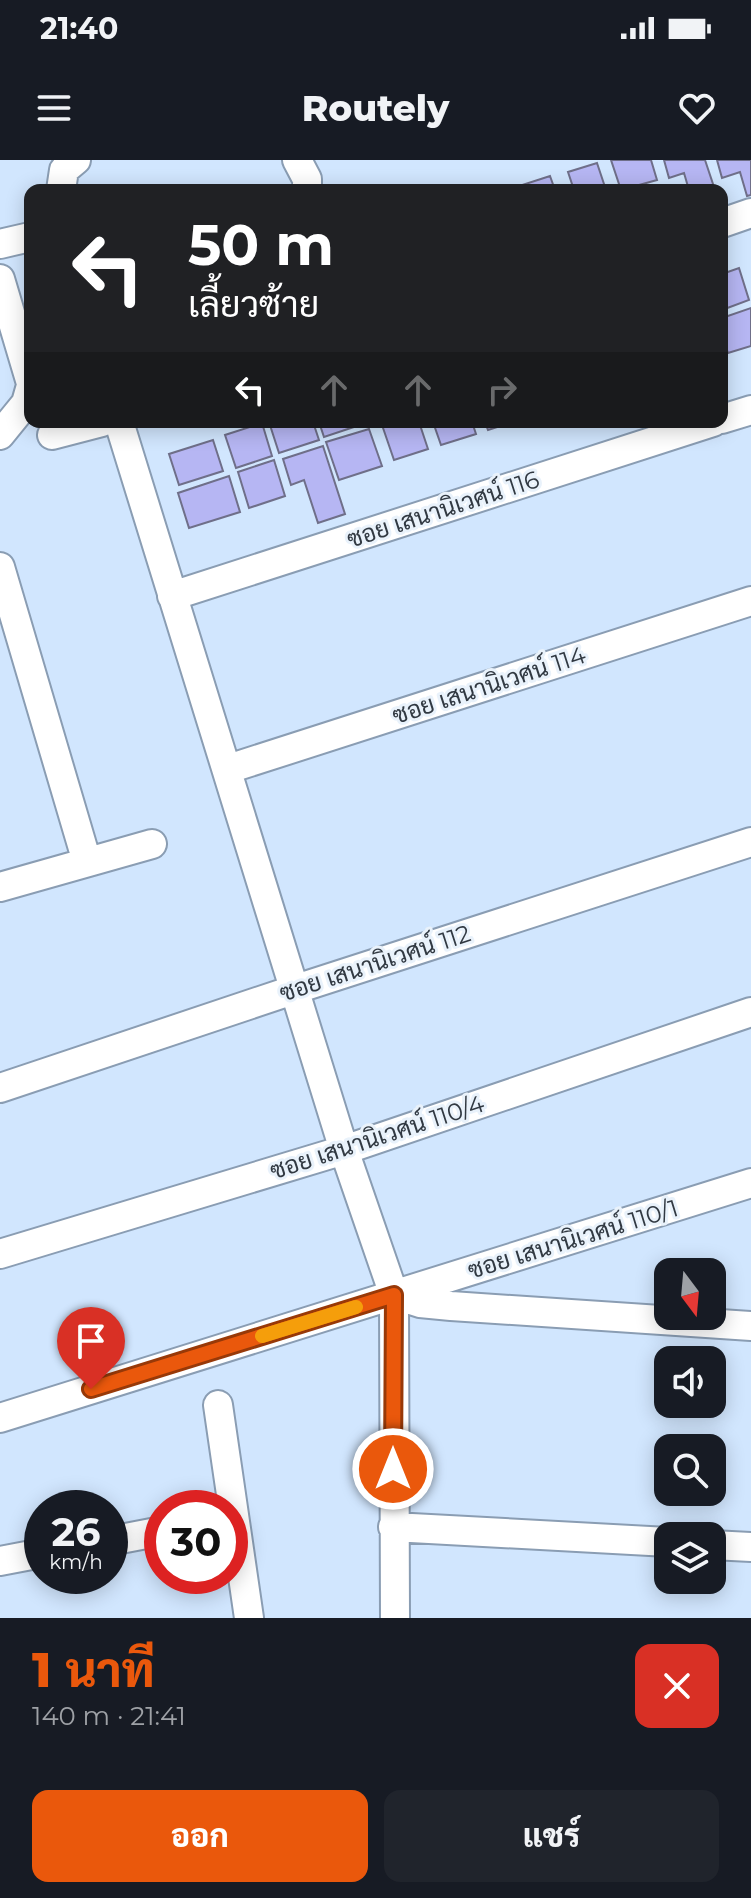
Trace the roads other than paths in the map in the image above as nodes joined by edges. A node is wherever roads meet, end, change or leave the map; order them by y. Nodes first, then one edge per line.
1 (76, 160) edge
2 (297, 160) edge
3 (62, 184) edge
4 (307, 184) edge
5 (751, 213) edge
6 (728, 221) edge
7 (24, 238) edge
8 (0, 244) edge
9 (0, 279) edge
10 (24, 360) edge
11 (24, 405) edge
12 (751, 410) edge
13 (728, 417) edge
14 (79, 428) edge
15 (121, 428) edge
16 (694, 428) edge
17 (0, 435) edge
18 (52, 435) dead end
19 (0, 567) edge
20 (172, 596) junction
21 (751, 601) edge
22 (228, 769) junction
23 (751, 842) edge
24 (152, 844) dead end
25 (87, 862) junction
26 (0, 887) edge
27 (296, 989) junction
28 (751, 1012) edge
29 (0, 1088) edge
30 (344, 1150) junction
31 (751, 1183) edge
32 (0, 1254) edge
33 (394, 1295) junction
34 (751, 1326) edge
35 (218, 1405) dead end
36 (0, 1418) edge
37 (229, 1490) edge
38 (393, 1527) junction
39 (654, 1541) edge
40 (726, 1546) edge
41 (751, 1547) edge
42 (24, 1556) edge
43 (0, 1561) edge
44 (245, 1594) edge
45 (249, 1618) edge
46 (395, 1618) edge

1 - 3 street
2 - 4 street
5 - 6 street
7 - 8 street
9 - 10 street
11 - 17 street
12 - 13 street
14 - 18 street
15 - 20 street
16 - 20 street, ซอย เสนานิเวศน์ 116
19 - 25 street
20 - 22 street
21 - 22 street, ซอย เสนานิเวศน์ 114
22 - 27 street
23 - 27 street, ซอย เสนานิเวศน์ 112
24 - 25 street
25 - 26 street
27 - 29 street, ซอย เสนานิเวศน์ 112
27 - 30 street
28 - 30 street, ซอย เสนานิเวศน์ 110/4
30 - 32 street, ซอย เสนานิเวศน์ 110/4
30 - 33 street
31 - 33 street, ซอย เสนานิเวศน์ 110/1
33 - 34 street
33 - 36 street, ซอย เสนานิเวศน์ 110/1
33 - 38 street
35 - 37 street
38 - 39 street
38 - 46 street
40 - 41 street
42 - 43 street
44 - 45 street

